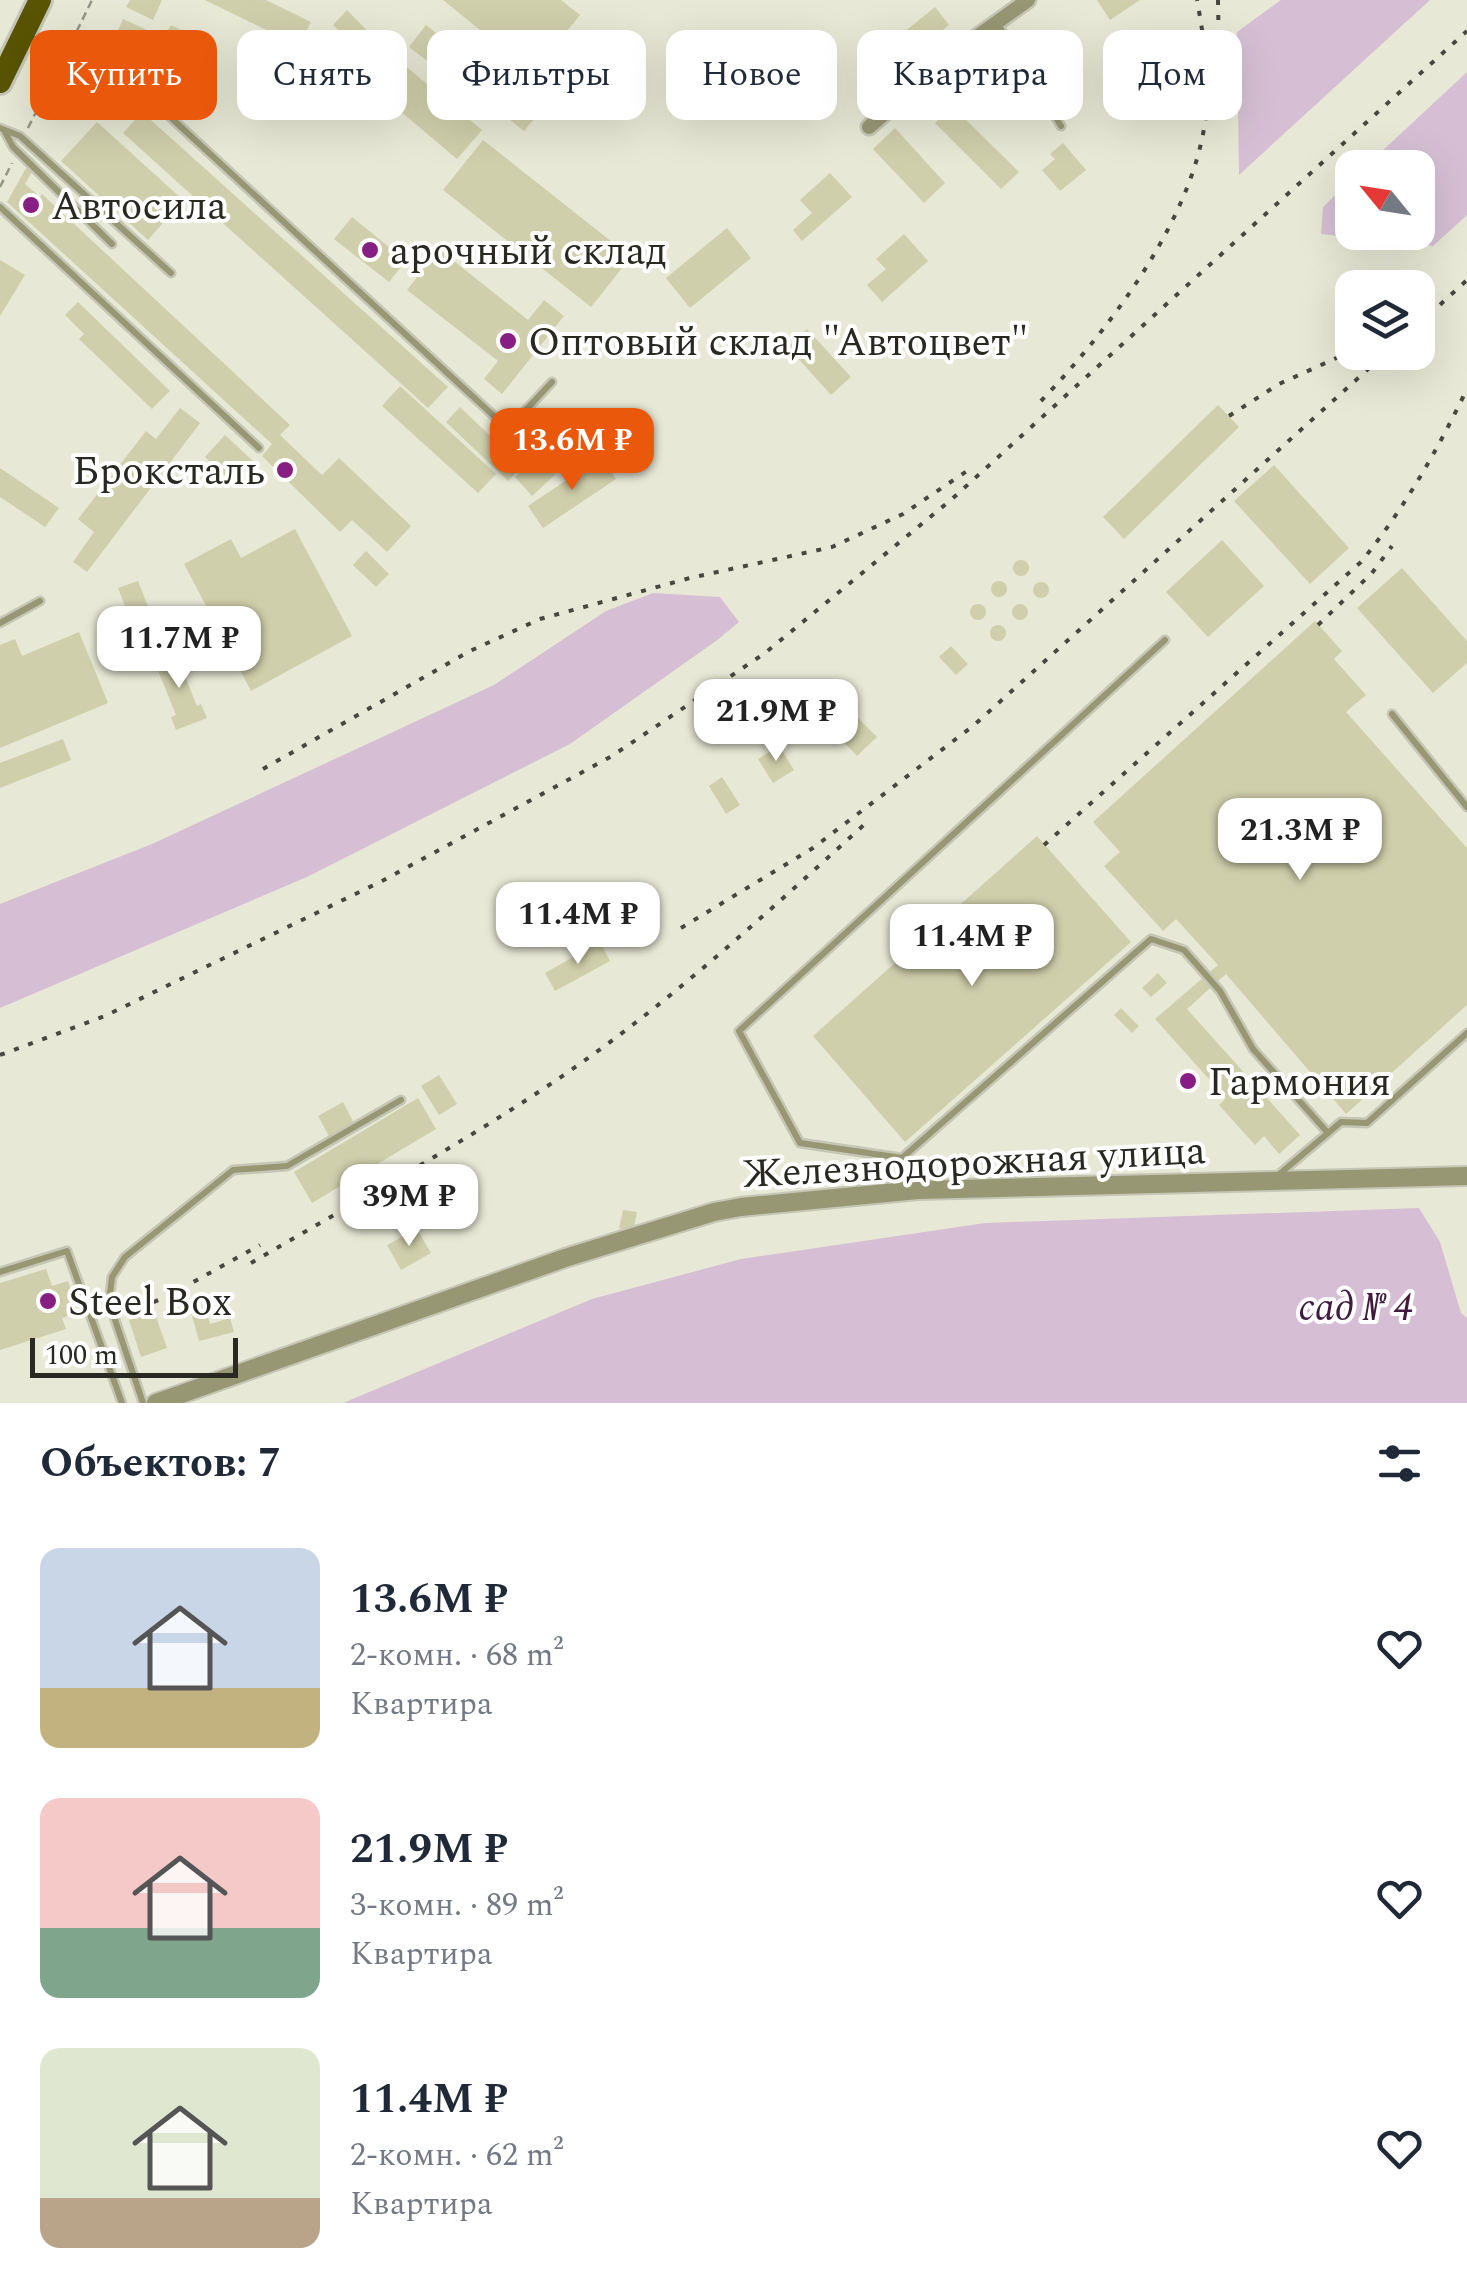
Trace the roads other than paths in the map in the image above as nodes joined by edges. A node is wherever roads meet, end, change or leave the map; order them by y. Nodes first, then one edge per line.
1 (40, 0) edge
2 (1028, 0) edge
3 (996, 22) junction
4 (24, 34) junction
5 (0, 82) edge
6 (1061, 126) dead end
7 (869, 127) dead end
8 (2, 129) edge
9 (0, 208) edge
10 (112, 244) dead end
11 (171, 273) dead end
12 (552, 382) dead end
13 (259, 448) dead end
14 (40, 602) dead end
15 (0, 623) edge
16 (1165, 640) dead end
17 (1392, 714) dead end
18 (1467, 806) edge
19 (1467, 1032) edge
20 (401, 1100) dead end
21 (1328, 1133) junction
22 (1467, 1176) edge
23 (1272, 1181) junction
24 (0, 1272) edge
25 (122, 1403) edge
26 (143, 1403) edge
27 (156, 1403) edge

1 - 4 main road
2 - 3 street
3 - 6 lane
3 - 7 street
4 - 5 main road
4 - 12 lane
8 - 10 lane
8 - 11 lane
9 - 13 lane
14 - 15 lane
16 - 21 lane
17 - 18 lane
19 - 21 lane
20 - 26 lane
21 - 23 lane
22 - 23 street, Железнодорожная улица
23 - 27 street, Железнодорожная улица
24 - 25 lane

